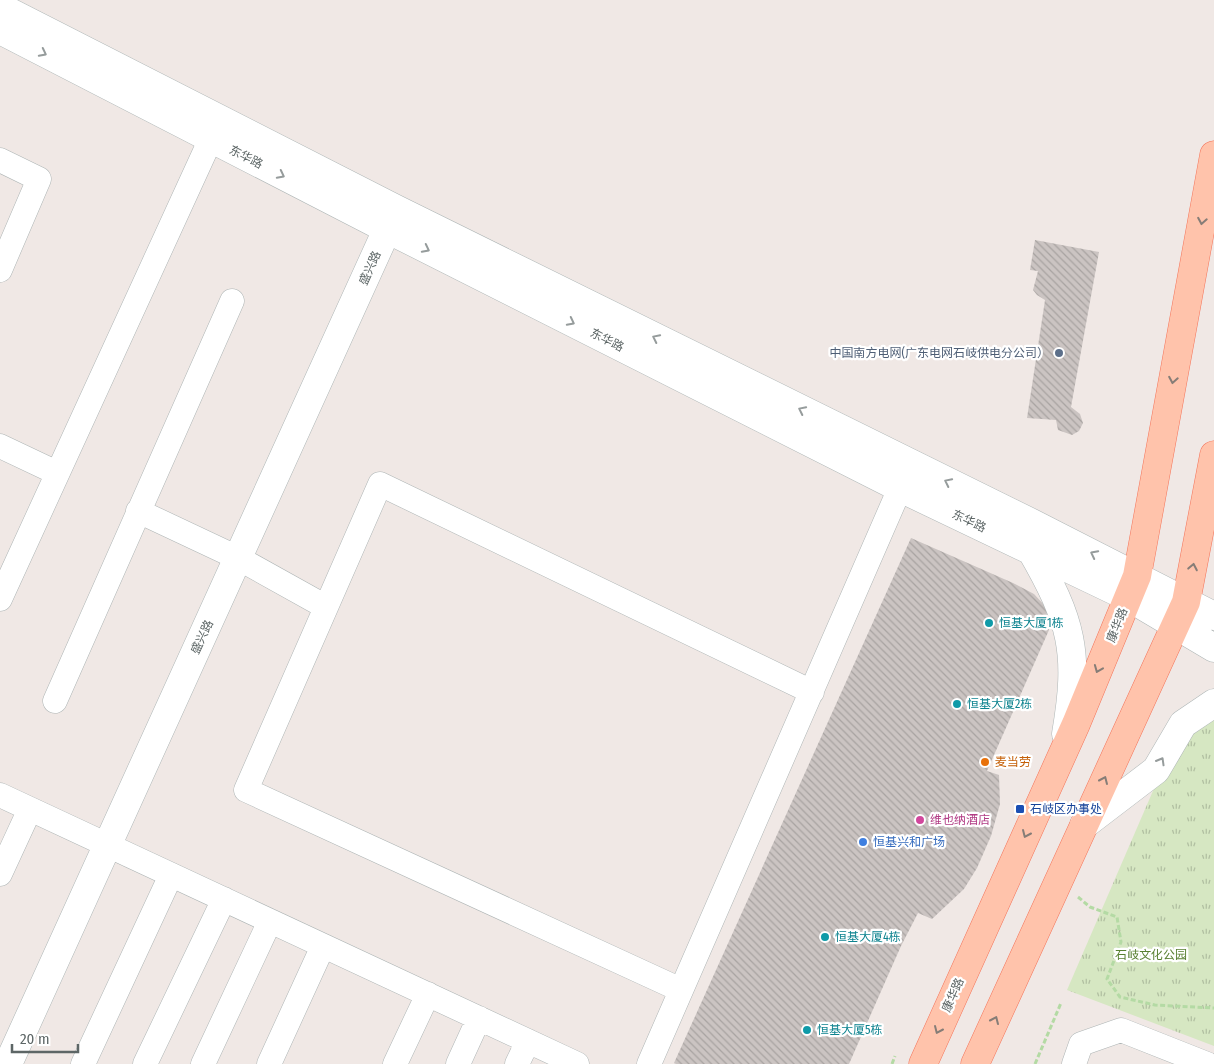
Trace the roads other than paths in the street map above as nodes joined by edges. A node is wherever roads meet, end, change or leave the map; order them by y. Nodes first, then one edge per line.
1 (0, 7) edge
2 (0, 30) edge
3 (215, 128) junction
4 (1214, 155) edge
5 (0, 160) edge
6 (391, 219) junction
7 (0, 270) edge
8 (232, 300) dead end
9 (0, 446) edge
10 (1214, 455) edge
11 (57, 473) junction
12 (905, 476) junction
13 (138, 511) junction
14 (1031, 550) junction
15 (238, 558) junction
16 (1133, 586) junction
17 (0, 599) edge
18 (326, 608) junction
19 (1181, 613) junction
20 (1214, 616) edge
21 (1214, 648) edge
22 (812, 692) junction
23 (55, 701) dead end
24 (1214, 703) edge
25 (1063, 753) junction
26 (0, 795) edge
27 (30, 809) junction
28 (1084, 825) junction
29 (107, 845) junction
30 (0, 874) edge
31 (171, 875) junction
32 (224, 899) junction
33 (270, 921) junction
34 (323, 946) junction
35 (681, 990) junction
36 (428, 994) junction
37 (479, 1018) junction
38 (528, 1041) junction
39 (8, 1064) edge
40 (83, 1064) edge
41 (145, 1064) edge
42 (204, 1064) edge
43 (269, 1064) edge
44 (394, 1064) edge
45 (458, 1064) edge
46 (517, 1064) edge
47 (577, 1064) edge
48 (649, 1064) edge
49 (922, 1064) edge
50 (975, 1064) edge
51 (1074, 1064) edge
52 (1207, 1064) edge

1 - 3 main road, 东华路
2 -> 3 main road, 东华路
3 - 6 main road, 东华路
3 - 11 street
4 -> 16 main road, 康华路
5 - 7 street
6 - 12 main road, 东华路
6 - 15 main road, 盛兴路
8 - 13 street
9 - 11 street
19 -> 10 main road
11 - 17 street
12 - 14 main road, 东华路
16 -> 12 main road, 东华路
12 - 22 street
13 - 15 street
13 - 23 street
14 - 16 main road, 东华路
14 - 25 main road
15 - 18 street
15 - 29 main road, 盛兴路
16 - 19 main road, 东华路
16 -> 25 main road, 康华路
18 - 22 street
18 - 35 street
19 - 20 main road, 东华路
19 - 21 main road, 东华路
28 -> 19 main road
22 - 35 street
28 -> 24 main road
25 -> 49 main road, 康华路
26 - 27 street
27 - 29 street
27 - 30 street
50 -> 28 main road
29 - 31 street
29 - 39 main road, 盛兴路
31 - 32 street
31 - 40 street
32 - 33 street
32 - 41 street
33 - 34 street
33 - 42 street
34 - 36 street
34 - 43 street
35 - 48 street
36 - 37 street
36 - 44 street
37 - 38 street
37 - 45 street
38 - 46 street
38 - 47 street
51 - 52 street

